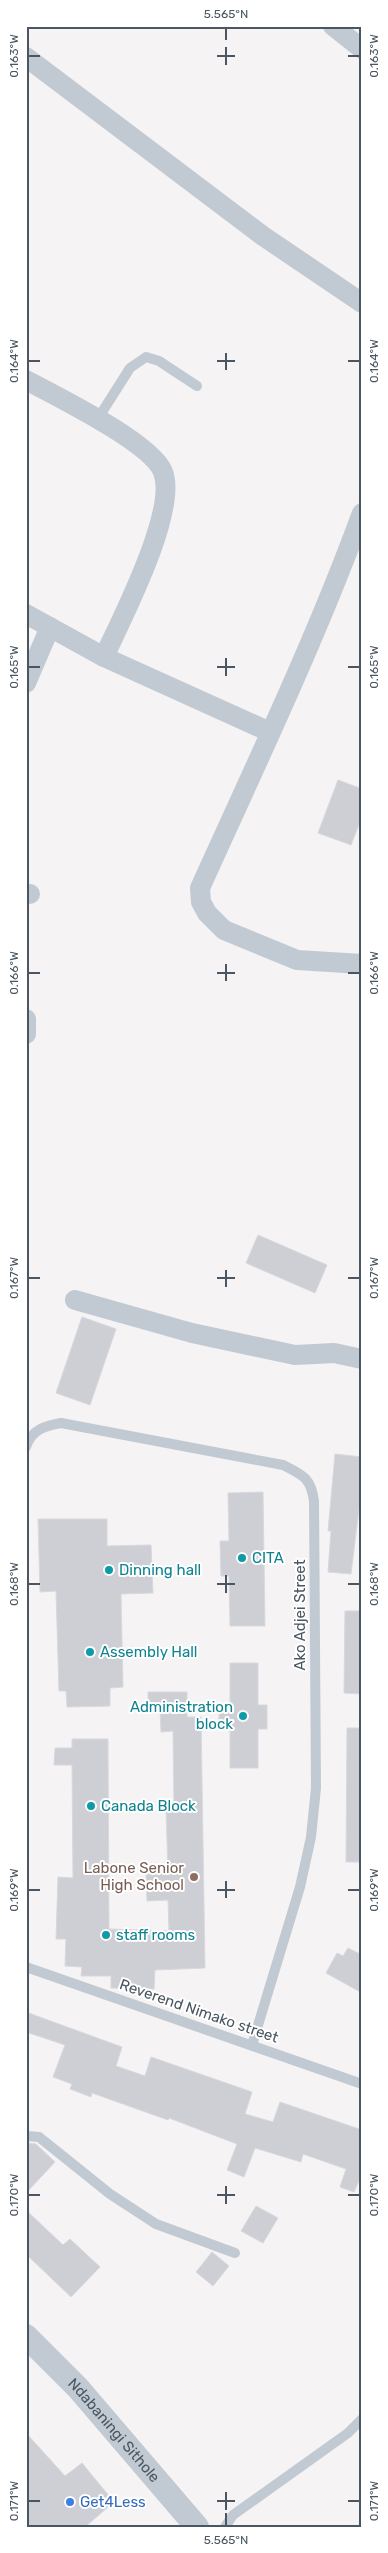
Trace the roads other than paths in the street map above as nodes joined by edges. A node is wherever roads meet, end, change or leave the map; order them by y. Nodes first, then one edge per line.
1 (333, 26) edge
2 (362, 49) edge
3 (26, 57) edge
4 (362, 303) edge
5 (26, 380) edge
6 (197, 386) dead end
7 (97, 420) junction
8 (362, 513) edge
9 (353, 561) edge
10 (26, 614) edge
11 (50, 627) junction
12 (104, 657) junction
13 (26, 683) edge
14 (270, 732) junction
15 (362, 964) edge
16 (26, 1020) edge
17 (26, 1034) edge
18 (75, 1300) dead end
19 (362, 1359) edge
20 (26, 1446) edge
21 (26, 1967) edge
22 (252, 2045) junction
23 (362, 2084) edge
24 (26, 2136) edge
25 (235, 2253) dead end
26 (26, 2336) edge
27 (362, 2419) edge
28 (197, 2527) edge
29 (225, 2527) edge

1 - 2 street
3 - 4 street
5 - 7 street
6 - 7 lane
7 - 12 street
8 - 9 street
9 - 14 street
10 - 11 street
11 - 12 street
11 - 13 street
12 - 14 street
14 - 15 street
16 - 17 street
18 - 19 street
20 - 22 lane, Ako Adjei Street
21 - 22 lane, Reverend Nimako street
22 - 23 lane, Reverend Nimako street
24 - 25 lane
26 - 28 street, Ndabaningi Sithole
27 - 29 lane

